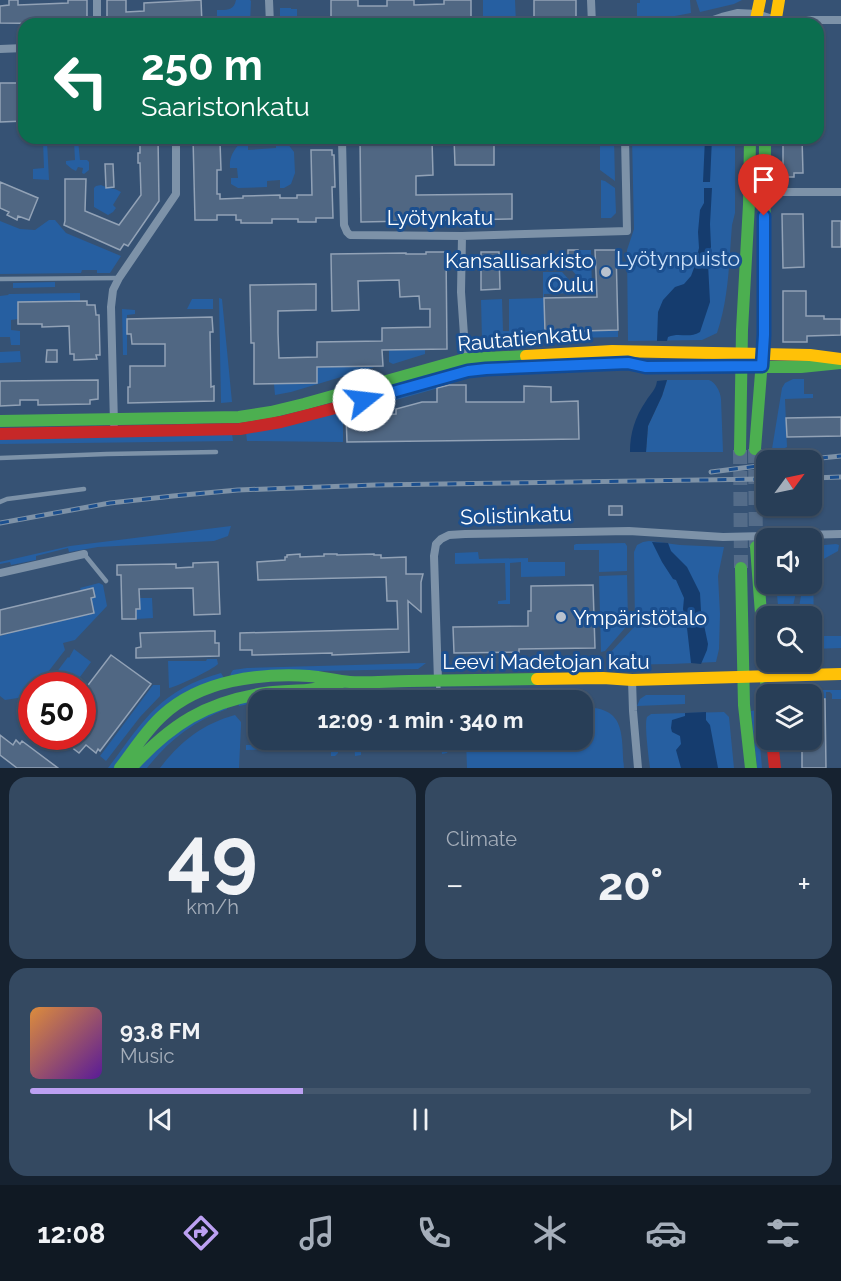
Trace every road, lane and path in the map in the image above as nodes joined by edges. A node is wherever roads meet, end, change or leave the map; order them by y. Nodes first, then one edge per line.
1 (97, 0) edge
2 (269, 0) edge
3 (591, 0) edge
4 (760, 0) edge
5 (779, 0) edge
6 (97, 18) edge
7 (270, 18) edge
8 (592, 18) edge
9 (719, 18) edge
10 (750, 18) edge
11 (758, 18) edge
12 (777, 18) edge
13 (841, 20) edge
14 (824, 21) edge
15 (18, 48) edge
16 (0, 49) edge
17 (176, 144) edge
18 (342, 144) edge
19 (626, 144) edge
20 (750, 144) edge
21 (765, 144) edge
22 (764, 192) junction
23 (841, 192) edge
24 (462, 236) junction
25 (119, 278) junction
26 (0, 279) edge
27 (742, 353) junction
28 (762, 360) junction
29 (841, 362) edge
30 (467, 365) junction
31 (741, 366) junction
32 (113, 419) junction
33 (0, 421) edge
34 (114, 433) junction
35 (0, 434) edge
36 (755, 449) tunnel mouth
37 (740, 450) tunnel mouth
38 (216, 452) dead end
39 (0, 458) edge
40 (84, 489) dead end
41 (0, 502) edge
42 (841, 534) edge
43 (84, 554) joint
44 (741, 568) tunnel mouth
45 (0, 573) edge
46 (106, 581) dead end
47 (760, 594) edge
48 (841, 674) edge
49 (766, 676) junction
50 (743, 677) junction
51 (632, 680) junction
52 (438, 681) junction
53 (349, 682) junction
54 (766, 684) edge
55 (438, 690) edge
56 (773, 750) edge
57 (120, 768) edge
58 (131, 768) edge
59 (638, 768) edge
60 (751, 768) edge
61 (775, 768) edge

1 - 6 street
2 - 7 street
3 - 8 street
4 - 11 main road
5 - 12 main road
9 - 10 street
13 - 14 street
15 - 16 street
17 - 25 street
18 - 24 street, Lyötynkatu
19 - 24 street, Lyötynkatu
20 - 27 main road
21 - 22 main road
22 - 23 street
22 - 28 main road
24 - 30 street
25 - 26 lane
25 - 32 street
27 - 28 main road, Rautatienkatu
27 - 30 main road, Rautatienkatu
27 - 31 main road
28 - 29 main road, Rautatienkatu
28 - 31 main road, Rautatienkatu
28 - 36 main road
30 - 31 main road, Rautatienkatu
30 - 32 main road, Rautatienkatu
30 - 34 main road, Rautatienkatu
31 - 37 main road
32 - 33 main road, Rautatienkatu
32 - 34 street
34 - 35 main road, Rautatienkatu
38 - 39 lane
40 - 41 lane
42 - 52 street, Solistinkatu
43 - 45 street
43 - 46 lane
44 - 50 main road
47 - 49 main road
48 - 49 main road, Leevi Madetojan katu
49 - 50 main road, Leevi Madetojan katu
49 - 54 main road
50 - 51 main road, Leevi Madetojan katu
50 - 60 main road
51 - 52 main road, Leevi Madetojan katu
51 - 59 street
52 - 53 main road, Leevi Madetojan katu
52 - 55 lane
53 - 57 main road, Leevi Madetojan katu
53 - 58 main road, Leevi Madetojan katu
56 - 61 main road

